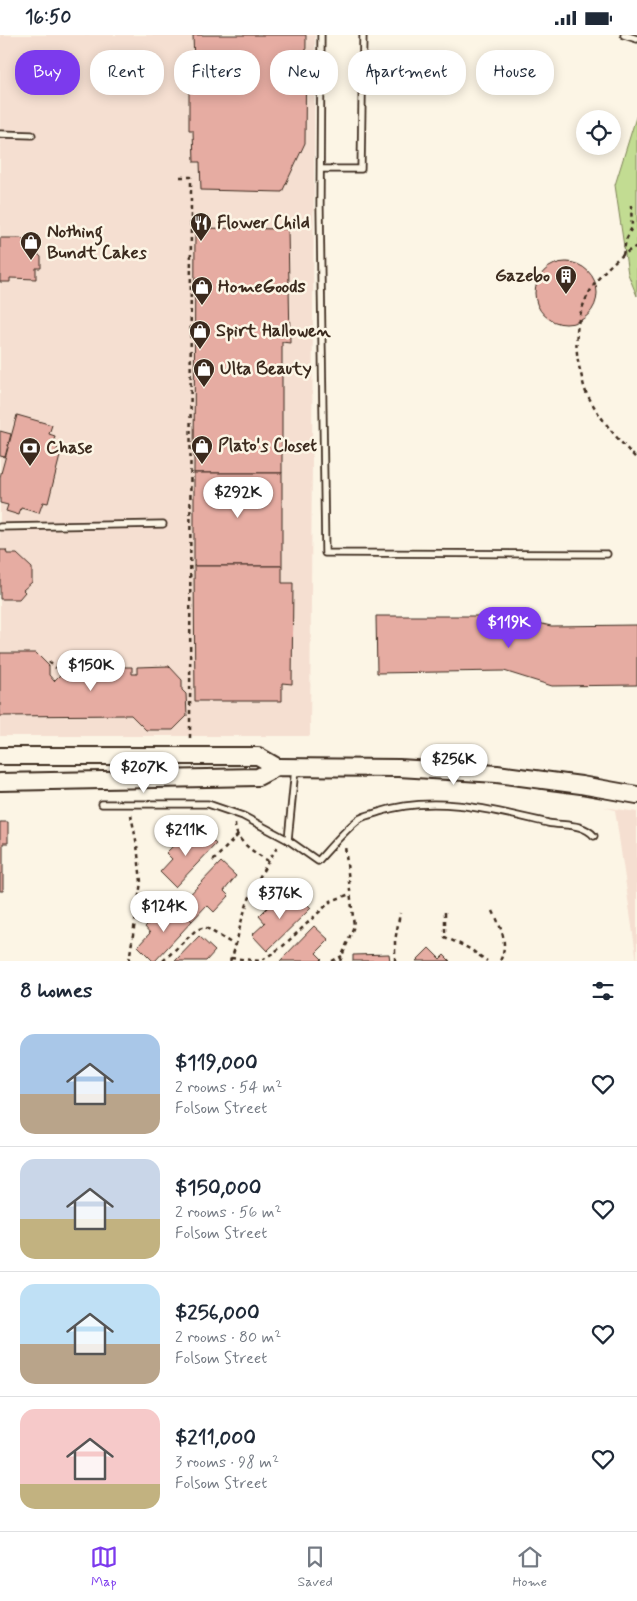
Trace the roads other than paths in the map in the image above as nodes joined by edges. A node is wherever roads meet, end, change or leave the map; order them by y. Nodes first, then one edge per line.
1 (322, 35) edge
2 (363, 35) edge
3 (624, 35) edge
4 (637, 39) edge
5 (0, 134) edge
6 (32, 135) dead end
7 (321, 169) junction
8 (162, 524) dead end
9 (0, 527) edge
10 (607, 554) dead end
11 (0, 756) edge
12 (277, 767) junction
13 (295, 767) junction
14 (0, 782) edge
15 (637, 795) edge
16 (102, 803) dead end
17 (594, 836) dead end
18 (286, 839) junction

1 - 7 lane
2 - 7 lane
3 - 4 lane
5 - 6 lane
7 - 10 lane
8 - 9 lane
11 - 12 main road
12 - 13 main road
12 - 14 main road
13 - 15 main road
13 - 18 lane
16 - 18 lane
17 - 18 lane

